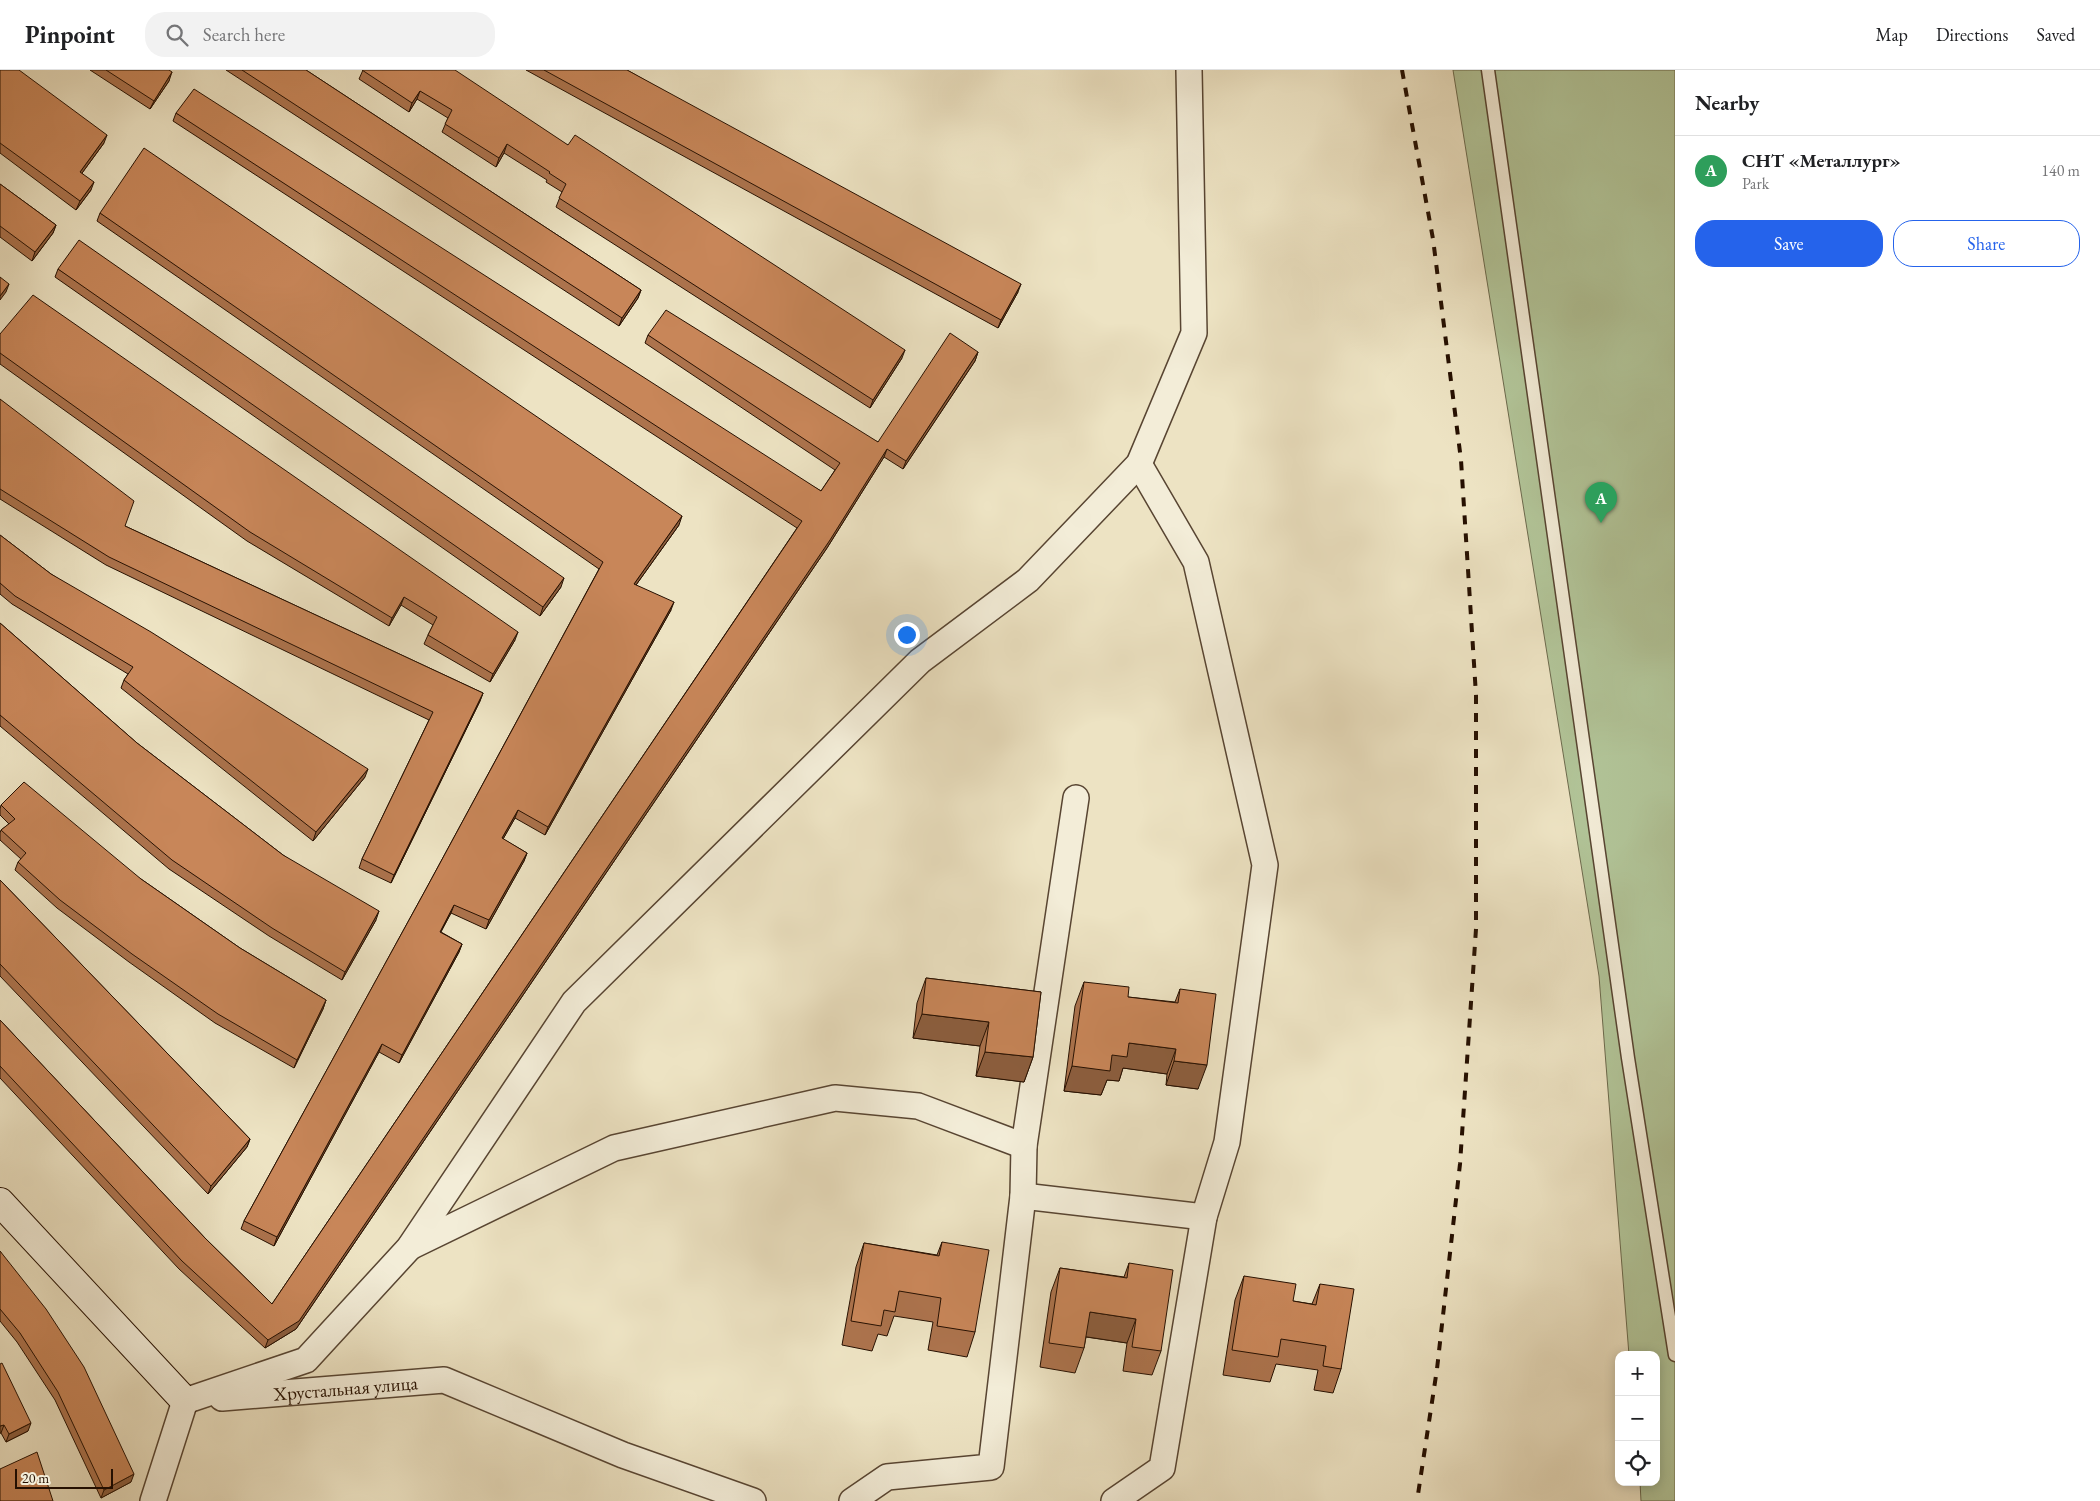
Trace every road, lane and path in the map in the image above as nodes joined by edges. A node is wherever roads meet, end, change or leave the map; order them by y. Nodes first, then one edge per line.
1 (1190, 70) edge
2 (1488, 70) edge
3 (1139, 464) junction
4 (1076, 798) dead end
5 (1024, 1146) junction
6 (1023, 1196) junction
7 (0, 1202) edge
8 (1204, 1217) junction
9 (408, 1248) junction
10 (1675, 1355) edge
11 (185, 1400) junction
12 (153, 1501) edge
13 (753, 1501) edge
14 (852, 1501) edge
15 (1114, 1501) edge

1 - 3 street
2 - 10 lane
3 - 8 street
3 - 9 street
4 - 5 street
5 - 6 street
5 - 9 street
6 - 8 street
6 - 14 street
7 - 11 street
8 - 15 street
9 - 11 street
11 - 12 street
11 - 13 street, Хрустальная улица

